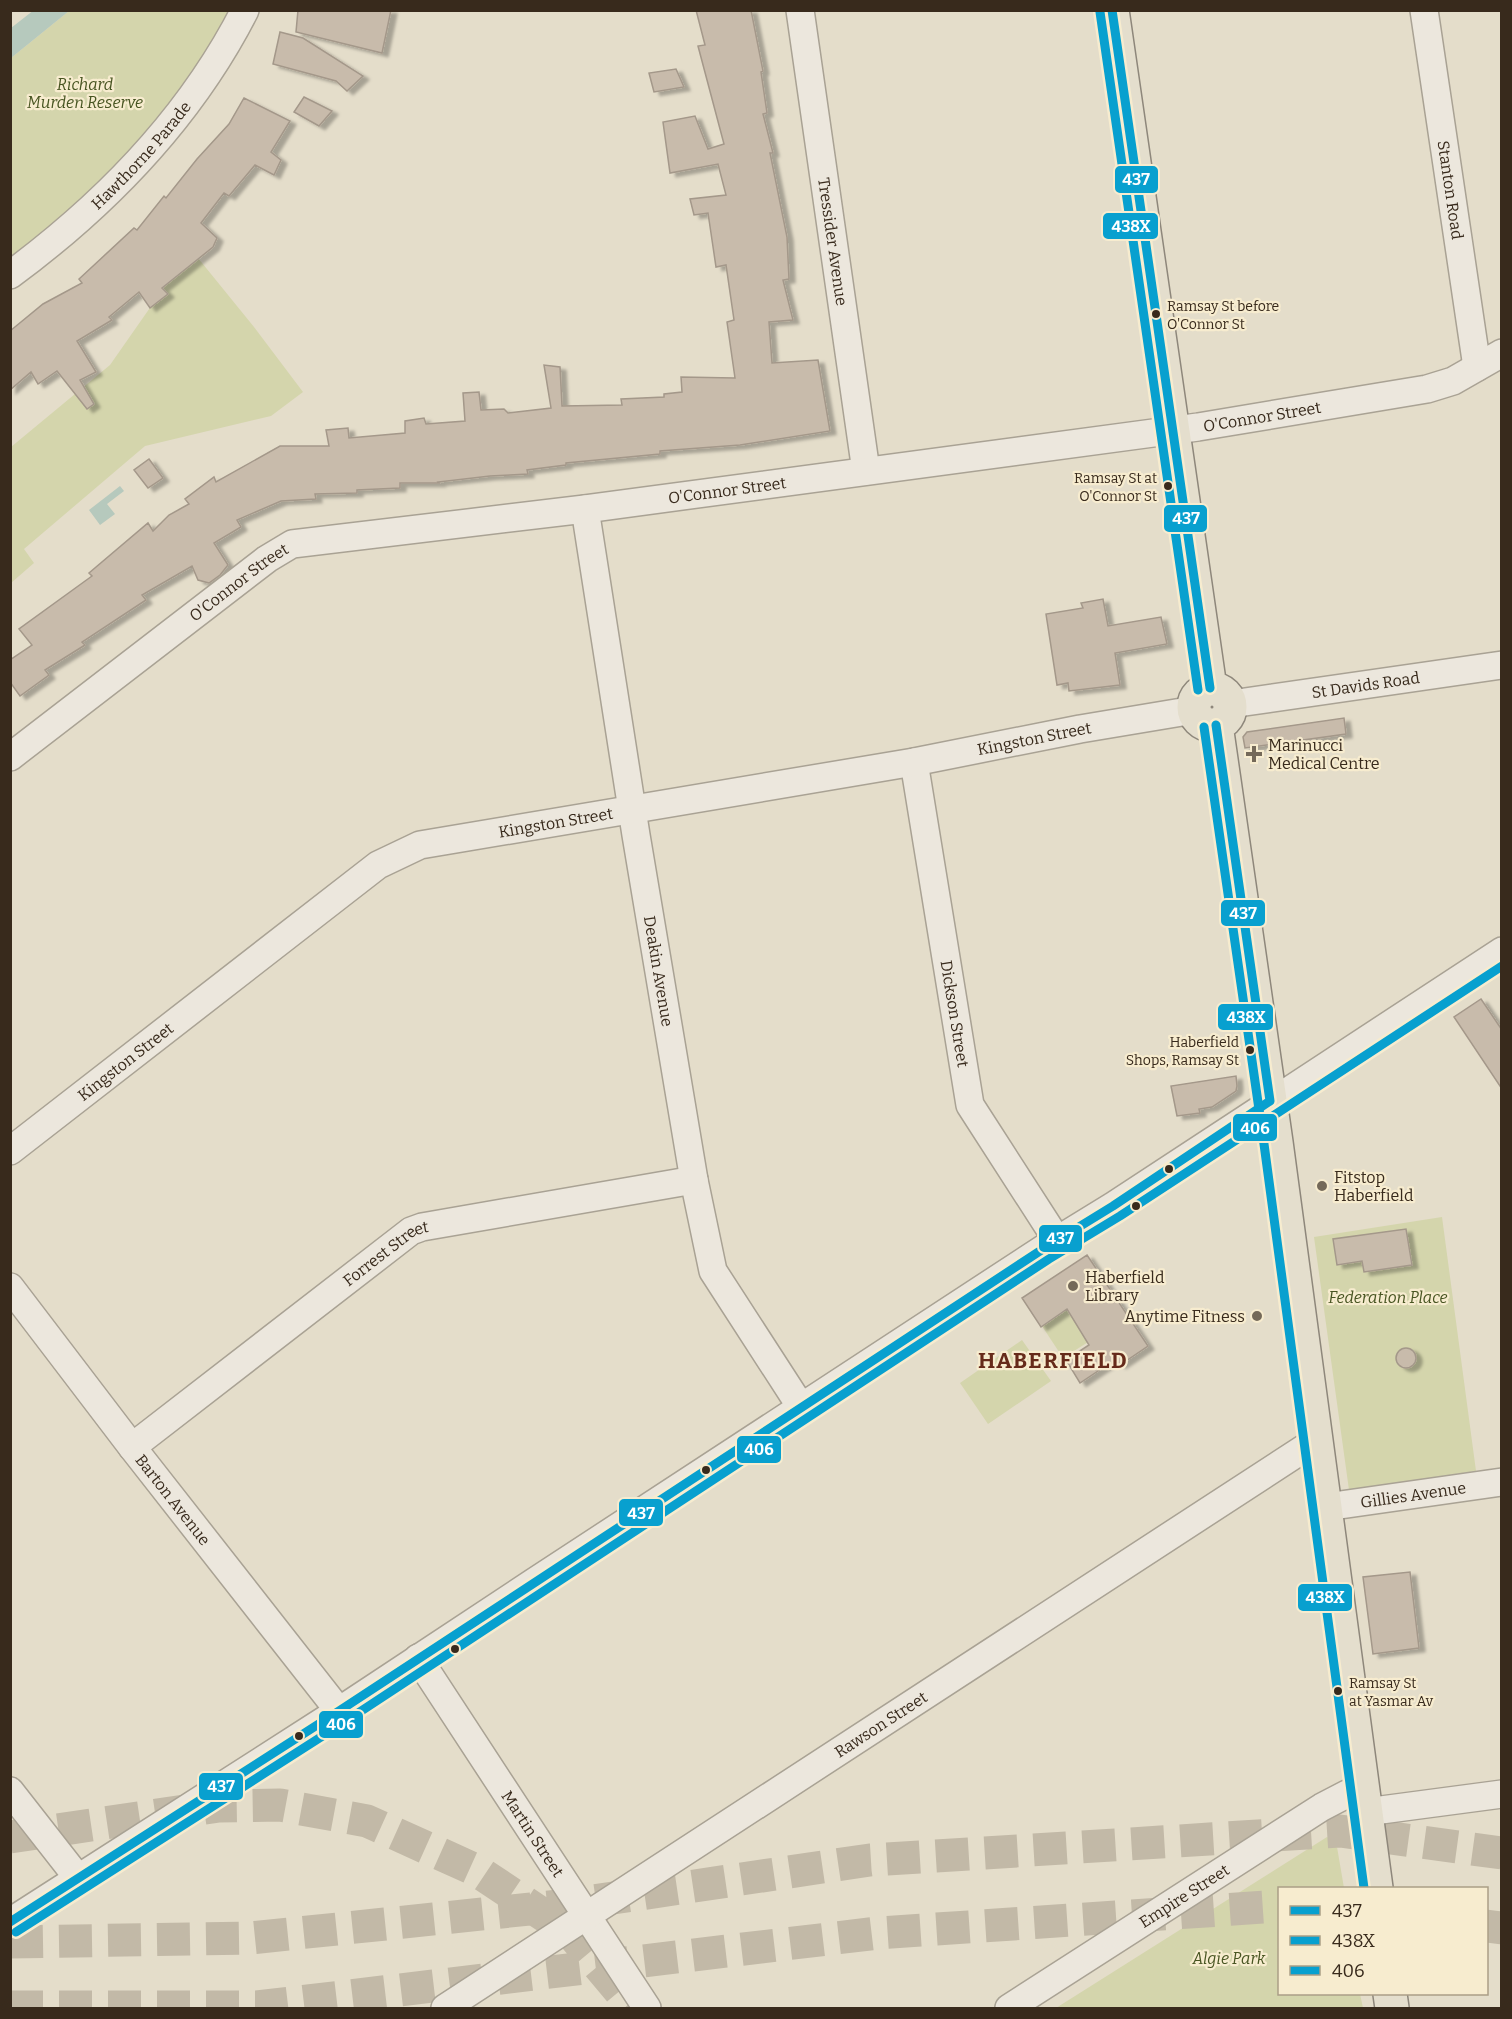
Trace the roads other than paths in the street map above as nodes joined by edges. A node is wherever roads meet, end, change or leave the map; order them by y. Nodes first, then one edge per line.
1 (245, 10) edge
2 (800, 10) edge
3 (1112, 10) edge
4 (1424, 10) edge
5 (10, 276) edge
6 (1502, 352) edge
7 (1477, 367) junction
8 (1172, 430) junction
9 (866, 471) junction
10 (585, 508) junction
11 (1502, 665) edge
12 (1212, 707) junction
13 (10, 757) edge
14 (914, 762) junction
15 (631, 808) junction
16 (1502, 951) edge
17 (1270, 1101) junction
18 (10, 1151) edge
19 (694, 1180) junction
20 (1057, 1240) junction
21 (10, 1287) edge
22 (801, 1407) junction
23 (1317, 1440) junction
24 (132, 1447) junction
25 (1502, 1482) edge
26 (1326, 1507) junction
27 (418, 1658) junction
28 (339, 1711) junction
29 (10, 1791) edge
30 (1502, 1794) edge
31 (1365, 1802) junction
32 (78, 1878) junction
33 (1376, 1887) edge
34 (587, 1916) junction
35 (10, 1922) edge
36 (445, 2008) edge
37 (647, 2008) edge
38 (1009, 2008) edge

1 - 5 street, Hawthorne Parade
2 - 9 street, Tressider Avenue
3 - 8 main road
4 - 7 street, Stanton Road
6 - 7 street, O'Connor Street
7 - 8 street, O'Connor Street
8 - 9 street, O'Connor Street
8 - 12 main road
9 - 10 street, O'Connor Street
10 - 13 street, O'Connor Street
10 - 15 street, Deakin Avenue
11 - 12 street, St Davids Road
12 - 14 street, Kingston Street
12 - 17 main road
14 - 15 street, Kingston Street
14 - 20 street, Dickson Street
15 - 18 street, Kingston Street
15 - 19 street, Deakin Avenue
16 - 17 street
17 - 20 street
17 - 23 main road
19 - 22 street, Deakin Avenue
19 - 24 street, Forrest Street
20 - 22 street
21 - 24 street, Barton Avenue
22 - 27 street
23 - 26 main road
23 - 34 street, Rawson Street
24 - 28 street, Barton Avenue
25 - 26 street, Gillies Avenue
26 - 31 main road
27 - 28 street
27 - 34 street, Martin Street
28 - 32 street
29 - 32 street
30 - 31 street, Empire Street
31 - 33 main road
31 - 38 street, Empire Street
32 - 35 street
34 - 36 street, Rawson Street
34 - 37 street, Martin Street

